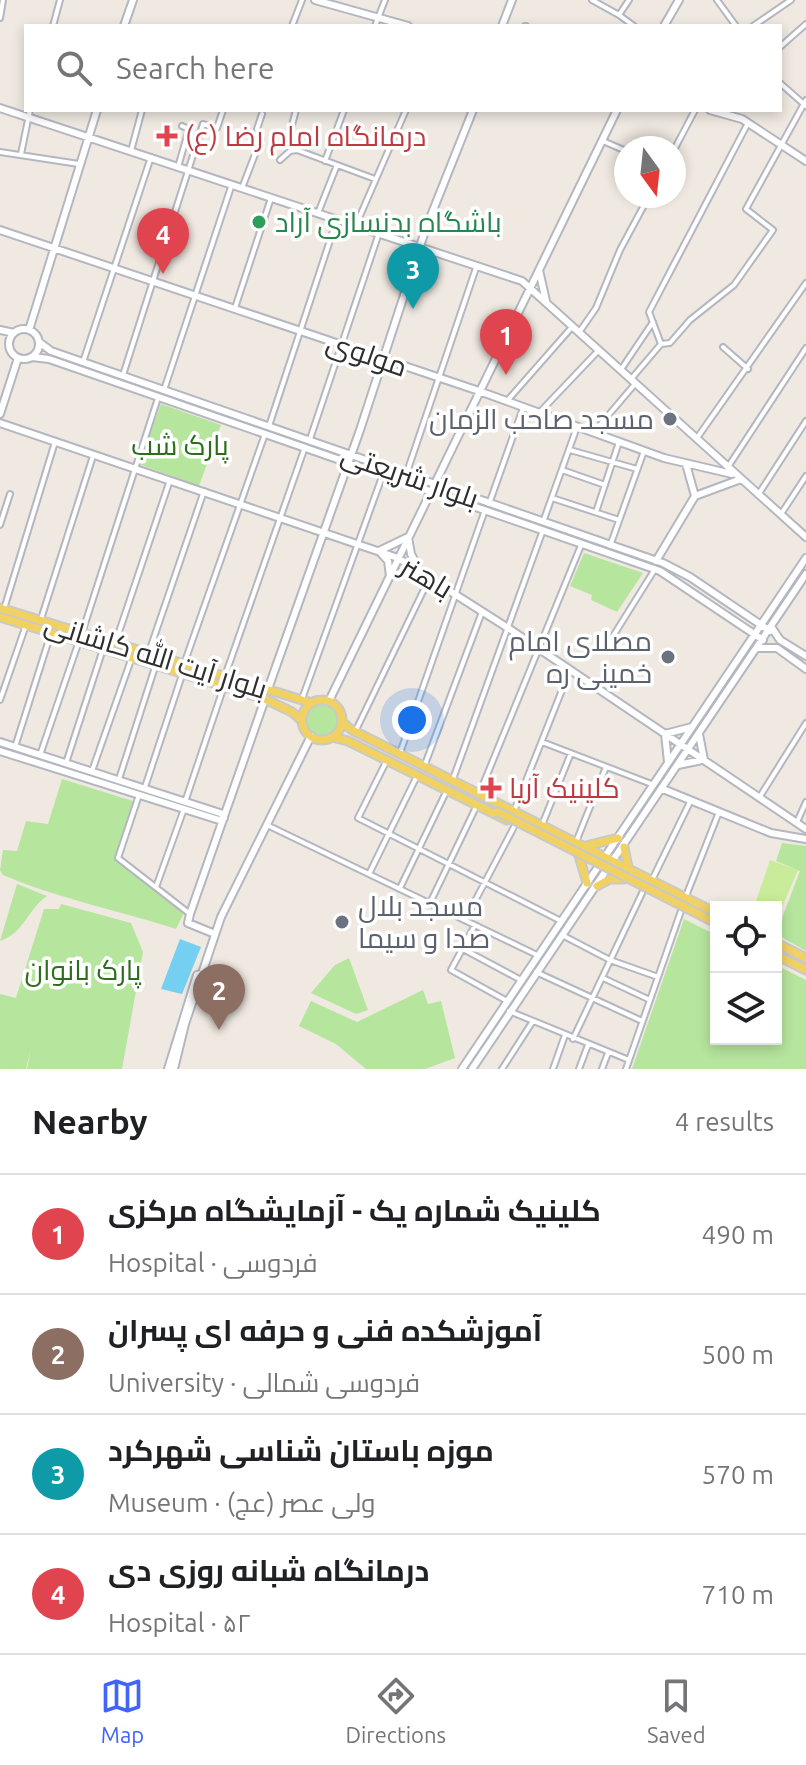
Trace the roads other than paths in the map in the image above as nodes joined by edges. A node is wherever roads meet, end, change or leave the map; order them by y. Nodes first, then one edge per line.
1 (3, 0) edge
2 (60, 0) edge
3 (133, 0) edge
4 (302, 0) edge
5 (315, 0) edge
6 (385, 0) edge
7 (512, 0) edge
8 (592, 0) edge
9 (629, 0) edge
10 (679, 0) edge
11 (717, 0) edge
12 (791, 0) edge
13 (619, 15) junction
14 (376, 17) junction
15 (0, 18) edge
16 (54, 24) edge
17 (125, 24) edge
18 (293, 24) edge
19 (375, 24) edge
20 (401, 24) edge
21 (503, 24) edge
22 (631, 24) edge
23 (665, 24) edge
24 (735, 24) edge
25 (756, 24) edge
26 (806, 24) edge
27 (782, 45) edge
28 (782, 85) edge
29 (805, 103) edge
30 (0, 108) edge
31 (96, 112) edge
32 (141, 112) edge
33 (222, 112) edge
34 (295, 112) edge
35 (343, 112) edge
36 (405, 112) edge
37 (472, 112) edge
38 (616, 112) edge
39 (694, 112) edge
40 (730, 113) edge
41 (29, 114) edge
42 (262, 114) dead end
43 (748, 123) junction
44 (182, 126) dead end
45 (291, 129) dead end
46 (88, 136) junction
47 (681, 136) edge
48 (601, 140) junction
49 (780, 143) junction
50 (614, 146) edge
51 (131, 151) junction
52 (0, 152) edge
53 (21, 154) junction
54 (151, 157) junction
55 (280, 160) dead end
56 (325, 161) junction
57 (806, 161) edge
58 (79, 164) junction
59 (337, 165) junction
60 (178, 167) junction
61 (189, 170) junction
62 (375, 179) junction
63 (232, 184) junction
64 (242, 188) junction
65 (271, 198) junction
66 (643, 208) edge
67 (318, 213) junction
68 (337, 219) junction
69 (356, 225) junction
70 (0, 230) edge
71 (379, 233) junction
72 (419, 246) junction
73 (54, 247) junction
74 (477, 265) junction
75 (114, 269) junction
76 (539, 269) junction
77 (154, 281) junction
78 (806, 283) edge
79 (528, 287) junction
80 (196, 295) junction
81 (546, 301) junction
82 (235, 308) junction
83 (653, 322) junction
84 (577, 328) junction
85 (0, 330) edge
86 (29, 330) junction
87 (300, 331) junction
88 (14, 333) junction
89 (0, 339) edge
90 (39, 342) junction
91 (9, 344) junction
92 (661, 344) junction
93 (340, 345) junction
94 (723, 347) dead end
95 (600, 348) junction
96 (806, 348) edge
97 (32, 357) junction
98 (18, 358) junction
99 (380, 360) junction
100 (83, 362) junction
101 (622, 368) junction
102 (748, 369) junction
103 (123, 376) junction
104 (439, 378) junction
105 (634, 380) junction
106 (479, 391) junction
107 (161, 393) junction
108 (507, 401) junction
109 (523, 407) junction
110 (539, 413) junction
111 (0, 414) edge
112 (806, 421) edge
113 (0, 423) edge
114 (577, 427) junction
115 (267, 430) junction
116 (593, 432) junction
117 (696, 439) junction
118 (56, 440) junction
119 (619, 442) junction
120 (307, 444) junction
121 (569, 450) junction
122 (644, 451) junction
123 (94, 454) junction
124 (350, 459) junction
125 (612, 462) junction
126 (686, 464) junction
127 (135, 468) junction
128 (728, 468) junction
129 (637, 469) junction
130 (562, 470) junction
131 (383, 474) junction
132 (406, 475) junction
133 (806, 476) edge
134 (738, 477) junction
135 (170, 480) junction
136 (605, 485) junction
137 (419, 487) junction
138 (432, 488) junction
139 (204, 491) junction
140 (10, 494) dead end
141 (758, 495) junction
142 (447, 496) junction
143 (695, 496) junction
144 (552, 498) junction
145 (425, 503) junction
146 (239, 504) junction
147 (487, 507) junction
148 (596, 512) junction
149 (780, 515) junction
150 (281, 517) junction
151 (619, 520) junction
152 (0, 525) edge
153 (543, 526) junction
154 (323, 534) junction
155 (408, 537) junction
156 (806, 537) edge
157 (582, 543) junction
158 (358, 545) junction
159 (610, 546) junction
160 (379, 551) junction
161 (398, 558) junction
162 (805, 558) edge
163 (656, 561) junction
164 (655, 569) junction
165 (420, 570) junction
166 (806, 574) edge
167 (390, 576) junction
168 (430, 577) junction
169 (457, 595) junction
170 (1, 612) edge
171 (482, 612) junction
172 (40, 621) junction
173 (26, 625) junction
174 (761, 625) junction
175 (508, 628) junction
176 (771, 629) junction
177 (51, 633) junction
178 (755, 634) junction
179 (80, 637) junction
180 (763, 640) junction
181 (780, 640) junction
182 (115, 644) junction
183 (538, 648) junction
184 (758, 648) junction
185 (777, 648) junction
186 (103, 649) junction
187 (605, 649) dead end
188 (149, 653) junction
189 (806, 656) edge
190 (132, 657) junction
191 (156, 665) junction
192 (183, 668) junction
193 (806, 669) edge
194 (570, 670) junction
195 (225, 676) junction
196 (224, 686) junction
197 (268, 689) junction
198 (265, 699) junction
199 (0, 700) edge
200 (300, 701) junction
201 (329, 701) junction
202 (312, 703) junction
203 (292, 712) junction
204 (302, 721) junction
205 (342, 722) junction
206 (806, 723) edge
207 (692, 727) junction
208 (354, 731) junction
209 (665, 734) junction
210 (699, 734) junction
211 (311, 736) junction
212 (332, 737) junction
213 (348, 741) junction
214 (0, 742) edge
215 (542, 742) junction
216 (681, 744) junction
217 (15, 747) junction
218 (689, 750) junction
219 (0, 751) edge
220 (37, 753) junction
221 (571, 753) junction
222 (399, 754) junction
223 (387, 760) junction
224 (704, 760) junction
225 (30, 761) junction
226 (66, 763) junction
227 (668, 763) junction
228 (678, 765) junction
229 (424, 767) junction
230 (606, 767) junction
231 (92, 771) junction
232 (417, 776) junction
233 (119, 779) junction
234 (452, 781) junction
235 (654, 785) junction
236 (145, 787) junction
237 (663, 789) junction
238 (447, 790) junction
239 (139, 794) junction
240 (479, 794) junction
241 (759, 798) junction
242 (186, 799) junction
243 (691, 800) junction
244 (806, 802) edge
245 (496, 803) junction
246 (477, 805) junction
247 (184, 809) junction
248 (514, 811) junction
249 (719, 812) junction
250 (492, 813) junction
251 (224, 818) junction
252 (797, 823) junction
253 (267, 825) junction
254 (515, 825) junction
255 (542, 826) junction
256 (806, 829) edge
257 (389, 833) junction
258 (618, 838) junction
259 (806, 839) edge
260 (576, 842) junction
261 (584, 847) junction
262 (624, 847) junction
263 (419, 848) junction
264 (579, 856) junction
265 (605, 857) junction
266 (614, 861) junction
267 (450, 863) junction
268 (599, 866) junction
269 (629, 869) junction
270 (608, 871) junction
271 (369, 874) junction
272 (624, 879) junction
273 (652, 880) junction
274 (485, 881) junction
275 (587, 883) junction
276 (597, 886) junction
277 (156, 887) junction
278 (400, 888) junction
279 (644, 889) junction
280 (581, 892) junction
281 (589, 897) junction
282 (685, 897) junction
283 (430, 903) junction
284 (682, 908) junction
285 (710, 911) edge
286 (710, 911) edge
287 (190, 914) junction
288 (465, 920) junction
289 (561, 921) junction
290 (710, 921) edge
291 (710, 921) edge
292 (475, 925) junction
293 (215, 934) junction
294 (562, 935) junction
295 (782, 946) edge
296 (463, 949) junction
297 (537, 955) junction
298 (782, 958) edge
299 (806, 958) edge
300 (610, 960) junction
301 (806, 970) edge
302 (536, 972) junction
303 (658, 977) junction
304 (603, 978) junction
305 (521, 980) junction
306 (593, 1000) junction
307 (650, 1000) junction
308 (507, 1001) junction
309 (509, 1011) junction
310 (533, 1021) junction
311 (642, 1021) junction
312 (565, 1035) junction
313 (573, 1039) junction
314 (588, 1045) junction
315 (608, 1053) junction
316 (629, 1060) junction
317 (171, 1069) edge
318 (462, 1069) edge
319 (472, 1069) edge
320 (502, 1069) edge
321 (553, 1069) edge
322 (579, 1069) edge
323 (602, 1069) edge
324 (626, 1069) edge

1 - 15 street
2 - 16 street
3 - 17 main road
4 - 18 street
5 - 14 main road
6 - 14 street
7 - 21 main road
8 - 13 street
9 - 13 street
10 - 23 main road
11 - 24 street
12 - 25 street
13 - 22 street
14 - 19 street
14 - 20 main road
26 - 27 street
28 - 29 street
29 - 49 street
30 - 41 main road
31 - 46 main road
32 - 51 street
33 - 61 street
34 - 45 street
35 - 56 street
36 - 62 street
37 - 72 main road
38 - 48 main road
39 - 47 street
40 - 43 main road
41 - 46 main road
41 - 53 street
42 - 64 street
43 - 49 main road
43 - 83 street
44 - 60 street
46 - 51 main road
46 - 58 main road
48 - 50 street
48 - 76 main road
49 - 57 main road
49 - 92 street
51 - 54 main road
52 - 53 street
53 - 58 street
54 - 60 main road
54 - 75 street
55 - 56 street
56 - 59 street
58 - 73 main road
59 - 62 street
59 - 67 street
60 - 61 main road
61 - 63 main road
61 - 77 street
62 - 69 street
63 - 64 main road
63 - 80 street
64 - 65 main road
65 - 67 main road
65 - 82 street
66 - 84 street
67 - 68 main road
68 - 69 main road
68 - 87 street
69 - 71 main road
70 - 73 main road, مولوی
71 - 72 main road
71 - 93 street
72 - 74 main road
72 - 99 main road
73 - 75 main road, مولوی
73 - 86 main road
74 - 79 main road
74 - 104 street
75 - 77 main road, مولوی
75 - 100 street
76 - 79 main road
76 - 81 main road
77 - 80 main road, مولوی
77 - 103 street
78 - 102 street
79 - 81 main road
79 - 106 main road
80 - 82 main road, مولوی
80 - 107 street
81 - 84 main road
82 - 87 main road, مولوی
83 - 92 street
83 - 101 street
84 - 95 main road
84 - 108 street
85 - 88 main road
86 - 88 main road
86 - 90 main road
87 - 93 main road, مولوی
87 - 115 street
88 - 91 main road
89 - 91 main road
90 - 97 main road
90 - 100 main road, بلوار شریعتی
91 - 98 main road
92 - 105 street
93 - 99 main road, مولوی
93 - 120 street
94 - 102 street
95 - 101 main road
95 - 110 street
96 - 128 street
97 - 98 main road
97 - 107 main road, بلوار شریعتی
98 - 111 main road
99 - 104 main road, مولوی
99 - 124 main road
100 - 103 main road, بلوار شریعتی
101 - 105 main road
102 - 117 street
103 - 107 main road, بلوار شریعتی
104 - 106 main road, مولوی
104 - 132 street
105 - 116 street
105 - 117 main road
106 - 108 main road, مولوی
106 - 138 main road
107 - 115 main road, بلوار شریعتی
107 - 127 street
108 - 109 main road, مولوی
109 - 110 main road, مولوی
109 - 147 street
110 - 114 main road, مولوی
112 - 141 street
113 - 118 main road, باهنر
114 - 116 main road, مولوی
114 - 121 street
115 - 120 main road, بلوار شریعتی
115 - 146 street
116 - 119 main road, مولوی
117 - 128 main road
118 - 123 main road, باهنر
118 - 170 street
119 - 122 main road, مولوی
119 - 125 street
120 - 124 main road, بلوار شریعتی
120 - 150 street
121 - 125 street
121 - 130 street
122 - 126 main road, مولوی
122 - 129 street
123 - 127 main road, باهنر
123 - 172 street
124 - 131 main road, بلوار شریعتی
124 - 132 main road, بلوار شریعتی
124 - 154 main road
125 - 129 street
125 - 136 street
126 - 134 main road, مولوی
126 - 143 main road
127 - 135 main road, باهنر
127 - 179 street
128 - 134 main road
129 - 151 street
130 - 136 street
130 - 144 street
131 - 137 main road, بلوار شریعتی
131 - 158 street
132 - 138 main road, بلوار شریعتی
133 - 149 street
134 - 141 main road
134 - 143 main road
135 - 139 main road, باهنر
135 - 182 street
136 - 148 street
137 - 138 main road, بلوار شریعتی
137 - 145 main road
138 - 142 main road, بلوار شریعتی
138 - 145 main road
138 - 147 main road, بلوار شریعتی
139 - 146 main road, باهنر
139 - 188 street
140 - 152 street
141 - 149 main road
142 - 145 main road
142 - 147 main road, بلوار شریعتی
143 - 163 main road
144 - 148 street
144 - 153 street
145 - 155 main road
146 - 150 main road, باهنر
146 - 192 street
147 - 153 main road, بلوار شریعتی
147 - 169 street
148 - 151 street
149 - 156 main road
150 - 154 main road, باهنر
150 - 195 street
151 - 159 street
153 - 157 main road, بلوار شریعتی
153 - 159 main road, بلوار شریعتی
153 - 175 street
154 - 158 main road, باهنر
154 - 197 main road
155 - 160 main road
155 - 161 main road
155 - 165 main road
157 - 164 main road, بلوار شریعتی
157 - 183 street
158 - 160 main road, باهنر
158 - 200 street
159 - 163 main road, بلوار شریعتی
160 - 161 main road, باهنر
160 - 167 main road
161 - 165 main road, باهنر
161 - 167 main road
162 - 174 main road
163 - 164 main road
163 - 174 main road, بلوار شریعتی
164 - 178 main road, بلوار شریعتی
164 - 187 street
165 - 167 main road
165 - 168 main road, باهنر
166 - 176 main road
167 - 201 main road
168 - 169 main road, باهنر
168 - 208 street
169 - 171 main road, باهنر
169 - 222 street
170 - 172 main road, بلوار آیت الله کاشانی
170 - 173 main road, بلوار آیت الله کاشانی
171 - 175 main road, باهنر
171 - 229 street
172 - 179 main road, بلوار آیت الله کاشانی
173 - 177 main road, بلوار آیت الله کاشانی
173 - 199 street
174 - 176 main road, بلوار شریعتی
174 - 178 main road
175 - 183 main road, باهنر
175 - 234 street
176 - 180 main road
176 - 181 main road, بلوار شریعتی
177 - 179 main road, بلوار آیت الله کاشانی
177 - 217 street
178 - 180 main road, بلوار شریعتی
178 - 207 main road
179 - 182 main road, بلوار آیت الله کاشانی
179 - 186 main road, بلوار آیت الله کاشانی
179 - 220 street
180 - 184 main road
181 - 185 main road
181 - 189 main road, بلوار شریعتی
182 - 188 main road, بلوار آیت الله کاشانی
183 - 194 main road, باهنر
183 - 240 street
184 - 185 main road
184 - 210 main road
185 - 193 main road
186 - 190 main road, بلوار آیت الله کاشانی
186 - 226 street
188 - 192 main road, بلوار آیت الله کاشانی
190 - 191 main road, بلوار آیت الله کاشانی
190 - 231 street
191 - 192 main road, بلوار آیت الله کاشانی
191 - 233 street
192 - 195 main road, بلوار آیت الله کاشانی
192 - 196 main road, بلوار آیت الله کاشانی
192 - 236 street
194 - 209 main road, باهنر
194 - 215 street
195 - 197 main road, بلوار آیت الله کاشانی
196 - 198 main road, بلوار آیت الله کاشانی
196 - 242 street
197 - 200 main road, بلوار آیت الله کاشانی
198 - 203 main road, بلوار آیت الله کاشانی
198 - 251 main road
200 - 202 main road, بلوار آیت الله کاشانی
200 - 203 main road
201 - 202 main road
201 - 205 main road
202 - 204 main road
203 - 204 main road, بلوار آیت الله کاشانی
204 - 211 main road
205 - 208 main road
205 - 212 main road
206 - 241 street
207 - 209 main road
207 - 216 main road
208 - 213 main road
208 - 222 main road
209 - 216 main road, باهنر
209 - 227 main road
210 - 218 main road
210 - 224 main road
211 - 212 main road
211 - 253 main road
212 - 213 main road
213 - 223 main road
214 - 217 main road
215 - 221 street
215 - 248 street
216 - 218 main road, باهنر
216 - 227 main road
217 - 220 main road
218 - 224 main road, باهنر
218 - 228 main road
219 - 225 main road
220 - 225 main road
220 - 226 main road
221 - 230 street
221 - 255 street
222 - 229 main road
223 - 232 main road
223 - 257 street
224 - 228 main road
224 - 241 main road, باهنر
225 - 239 main road
226 - 231 main road
227 - 235 main road
228 - 237 main road
229 - 234 main road
230 - 235 street
230 - 260 street
231 - 233 main road
232 - 238 main road
232 - 257 street
233 - 236 main road
234 - 240 main road
235 - 258 main road
236 - 242 main road
237 - 243 main road
237 - 262 main road
238 - 246 main road
238 - 263 street
239 - 247 main road
239 - 277 street
240 - 245 main road
241 - 252 main road, باهنر
242 - 251 main road
243 - 249 main road
243 - 273 street
244 - 252 street
245 - 248 main road
245 - 285 main road, bridge
246 - 250 main road
246 - 267 street
247 - 251 main road
247 - 277 street
248 - 255 main road
249 - 259 main road
249 - 282 street
250 - 254 main road
250 - 290 main road, bridge
251 - 287 main road
252 - 256 main road, باهنر
253 - 271 street
253 - 293 main road
254 - 264 main road
254 - 274 street
255 - 260 main road
257 - 263 street
257 - 271 street
258 - 261 main road
258 - 265 main road
260 - 261 main road
261 - 265 main road
262 - 266 main road
262 - 269 main road
263 - 267 street
263 - 278 street
264 - 268 main road
264 - 275 main road
265 - 266 main road
265 - 268 main road
266 - 269 main road
266 - 270 main road
267 - 274 street
267 - 283 street
268 - 270 main road
268 - 275 main road
269 - 273 main road
270 - 272 main road
270 - 276 main road
271 - 278 street
272 - 276 main road
272 - 279 main road
273 - 282 main road
274 - 288 street
274 - 289 street
275 - 280 main road
276 - 281 main road
277 - 287 street
278 - 283 street
279 - 284 main road
279 - 300 street
280 - 281 main road
280 - 289 main road
281 - 294 main road
282 - 286 main road
283 - 288 street
284 - 291 main road
284 - 303 street
287 - 293 main road
288 - 292 street
289 - 297 main road
292 - 296 street
292 - 297 street
293 - 317 main road
294 - 300 street
294 - 302 main road
295 - 299 main road
296 - 305 street
296 - 308 street
297 - 305 main road
298 - 301 main road
300 - 303 street
300 - 304 street
302 - 306 street
302 - 309 main road
303 - 307 street
304 - 306 street
304 - 307 street
305 - 308 main road
306 - 311 street
306 - 313 street
307 - 311 street
308 - 318 main road
309 - 310 street
309 - 319 main road
310 - 312 street
310 - 320 street
311 - 316 street
312 - 313 street
312 - 321 street
313 - 314 street
314 - 315 street
314 - 322 street
315 - 316 street
315 - 323 street
316 - 324 street

